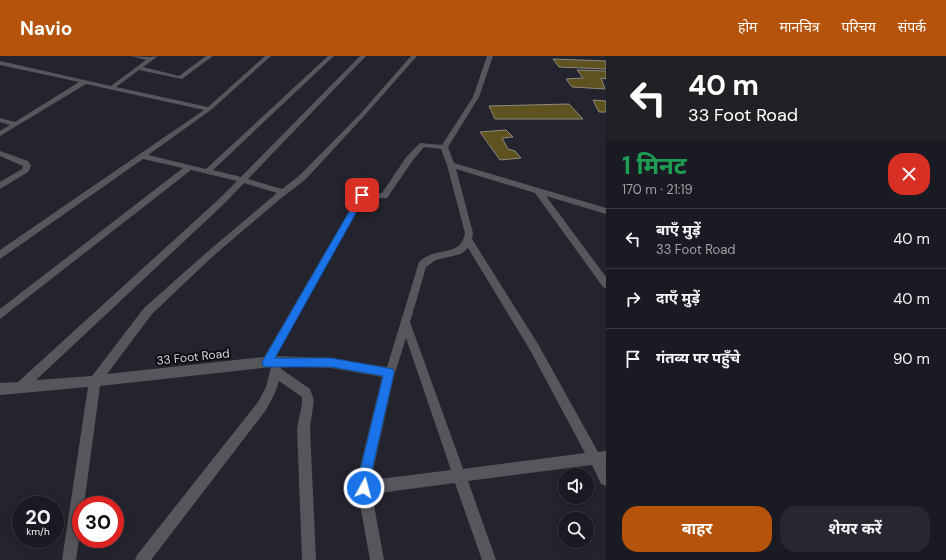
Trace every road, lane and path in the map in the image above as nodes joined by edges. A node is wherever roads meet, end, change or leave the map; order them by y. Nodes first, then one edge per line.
1 (134, 56) edge
2 (210, 56) edge
3 (268, 56) edge
4 (331, 56) edge
5 (363, 56) edge
6 (414, 56) edge
7 (490, 56) edge
8 (153, 58) edge
9 (0, 63) edge
10 (138, 68) junction
11 (84, 82) junction
12 (111, 88) junction
13 (209, 109) junction
14 (0, 120) edge
15 (16, 124) junction
16 (0, 134) edge
17 (444, 147) junction
18 (0, 153) edge
19 (141, 156) junction
20 (451, 165) junction
21 (190, 167) junction
22 (208, 172) junction
23 (243, 180) junction
24 (0, 186) edge
25 (538, 191) junction
26 (284, 192) junction
27 (606, 211) edge
28 (469, 241) junction
29 (0, 255) edge
30 (606, 284) edge
31 (0, 315) edge
32 (405, 321) junction
33 (274, 365) junction
34 (389, 373) junction
35 (95, 381) junction
36 (21, 387) junction
37 (0, 389) edge
38 (601, 458) edge
39 (460, 476) junction
40 (606, 479) edge
41 (364, 488) junction
42 (70, 560) edge
43 (142, 560) edge
44 (309, 560) edge
45 (377, 560) edge
46 (489, 560) edge

1 - 8 street
2 - 10 street
3 - 13 street
4 - 22 street
5 - 23 street
6 - 26 street
7 - 17 street
8 - 10 street
9 - 11 street
10 - 12 street
11 - 12 street
11 - 15 street
12 - 13 street
13 - 19 street
14 - 15 street
15 - 16 street
17 - 20 street
17 - 33 street
18 - 24 street
19 - 21 street
19 - 29 street
20 - 25 street
20 - 28 street
21 - 22 street
21 - 31 street
22 - 23 street
23 - 26 street
23 - 36 street
25 - 27 street
25 - 30 street
26 - 35 street
28 - 32 street
28 - 38 street
32 - 34 street
32 - 39 street
33 - 34 street, 33 Foot Road
33 - 35 street, 33 Foot Road
33 - 43 street
33 - 44 street
34 - 41 street
35 - 36 street, 33 Foot Road
35 - 42 street
36 - 37 street, 33 Foot Road
38 - 39 street
38 - 40 street
39 - 41 street
39 - 46 street
41 - 45 street

